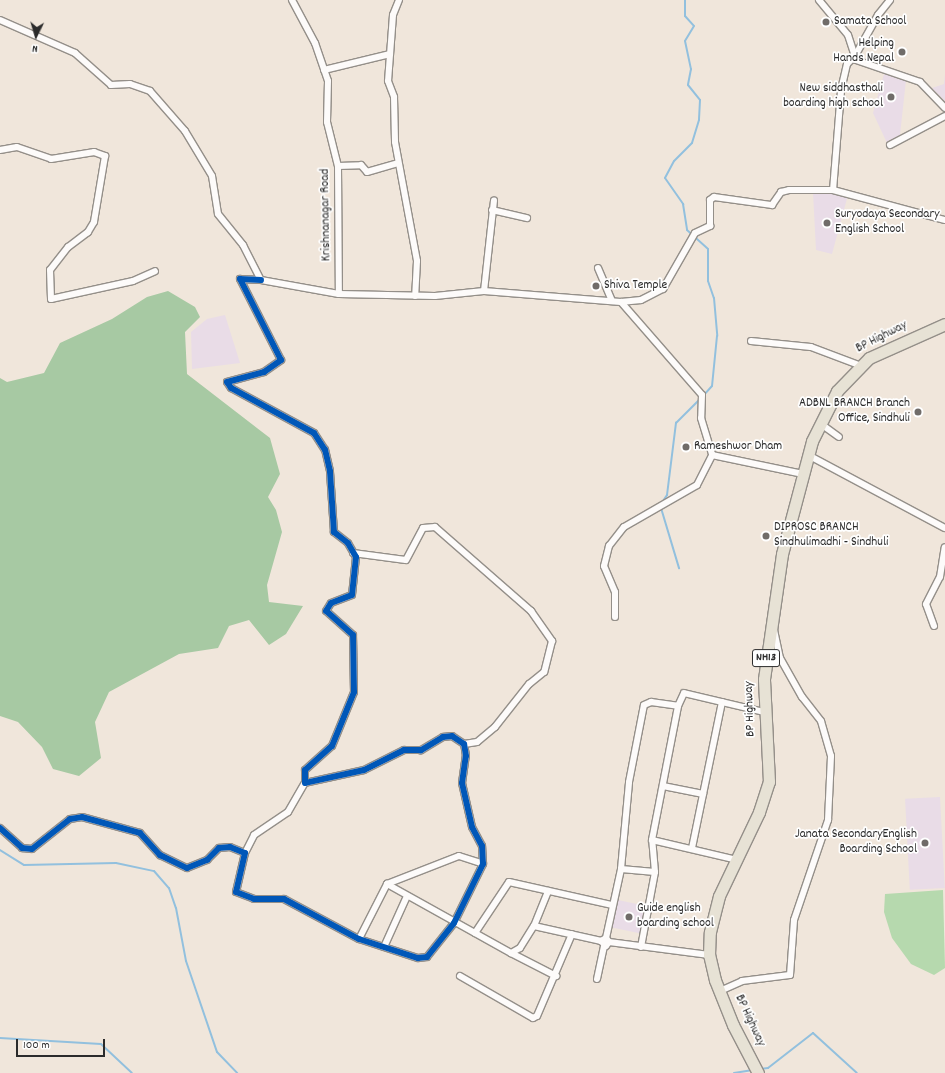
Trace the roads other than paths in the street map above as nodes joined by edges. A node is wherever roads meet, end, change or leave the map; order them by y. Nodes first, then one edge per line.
1 (292, 0) edge
2 (399, 0) edge
3 (819, 0) edge
4 (890, 0) edge
5 (0, 20) edge
6 (390, 54) junction
7 (854, 57) junction
8 (324, 70) junction
9 (945, 108) edge
10 (945, 116) edge
11 (890, 145) dead end
12 (0, 150) edge
13 (398, 163) junction
14 (338, 166) junction
15 (833, 190) junction
16 (494, 201) dead end
17 (492, 210) junction
18 (527, 218) dead end
19 (945, 220) edge
20 (598, 268) dead end
21 (155, 271) dead end
22 (261, 280) junction
23 (484, 291) junction
24 (338, 294) junction
25 (415, 296) junction
26 (611, 299) junction
27 (621, 302) junction
28 (945, 324) edge
29 (751, 340) dead end
30 (859, 365) junction
31 (820, 424) junction
32 (839, 436) dead end
33 (712, 455) junction
34 (808, 455) junction
35 (803, 474) junction
36 (945, 528) edge
37 (945, 547) edge
38 (353, 553) junction
39 (615, 617) dead end
40 (770, 618) junction
41 (934, 626) dead end
42 (722, 702) junction
43 (678, 706) junction
44 (764, 712) junction
45 (464, 744) junction
46 (305, 783) junction
47 (663, 786) junction
48 (703, 794) junction
49 (0, 828) edge
50 (652, 840) junction
51 (692, 848) junction
52 (245, 853) junction
53 (737, 860) junction
54 (483, 864) junction
55 (620, 870) junction
56 (655, 872) junction
57 (387, 884) junction
58 (548, 891) junction
59 (407, 896) junction
60 (612, 905) junction
61 (454, 922) junction
62 (534, 926) junction
63 (475, 934) junction
64 (572, 934) junction
65 (359, 938) junction
66 (605, 942) junction
67 (384, 947) junction
68 (641, 947) junction
69 (511, 953) junction
70 (709, 955) junction
71 (460, 976) dead end
72 (556, 976) junction
73 (598, 979) dead end
74 (720, 991) junction
75 (758, 1073) edge

1 - 8 street, Krishnanagar Road
2 - 6 street
3 - 7 street
4 - 7 street
5 - 22 street
6 - 8 street
6 - 13 street
7 - 9 street
7 - 15 street
8 - 14 street, Krishnanagar Road
10 - 11 street
12 - 21 street
13 - 14 street
13 - 25 street
14 - 24 street, Krishnanagar Road
15 - 19 street
15 - 27 street
16 - 17 street
17 - 18 street
17 - 23 street
20 - 26 street
22 - 24 street
22 - 38 street
23 - 25 street
23 - 26 street
24 - 25 street
26 - 27 street
27 - 33 street
28 - 30 highway, BP Highway / NH13
29 - 30 street
30 - 31 highway, BP Highway / NH13
31 - 32 street
31 - 34 highway, BP Highway / NH13
33 - 35 street
33 - 39 street
34 - 35 highway, BP Highway / NH13
34 - 36 street
35 - 40 highway, BP Highway / NH13
37 - 41 street
38 - 45 street
38 - 46 street
40 - 44 highway, BP Highway / NH13
40 - 74 street
42 - 43 street
42 - 44 street
42 - 48 street
43 - 47 street
43 - 55 street
44 - 53 highway, BP Highway / NH13
45 - 46 street
45 - 54 street
46 - 52 street
47 - 48 street
47 - 50 street
48 - 51 street
49 - 52 street
50 - 51 street
50 - 56 street
51 - 53 street
52 - 65 street
53 - 70 highway, BP Highway / NH13
54 - 57 street
54 - 61 street
55 - 56 street
55 - 60 street
56 - 68 street
57 - 59 street
57 - 65 street
58 - 60 street
58 - 62 street
58 - 63 street
59 - 61 street
59 - 67 street
60 - 66 street
61 - 63 street
61 - 67 street
62 - 64 street
62 - 69 street
63 - 69 street
64 - 66 street
64 - 72 street
65 - 67 street
66 - 68 street
66 - 73 street
68 - 70 street
69 - 72 street
70 - 74 highway, BP Highway / NH13
71 - 72 street
74 - 75 highway, BP Highway / NH13

